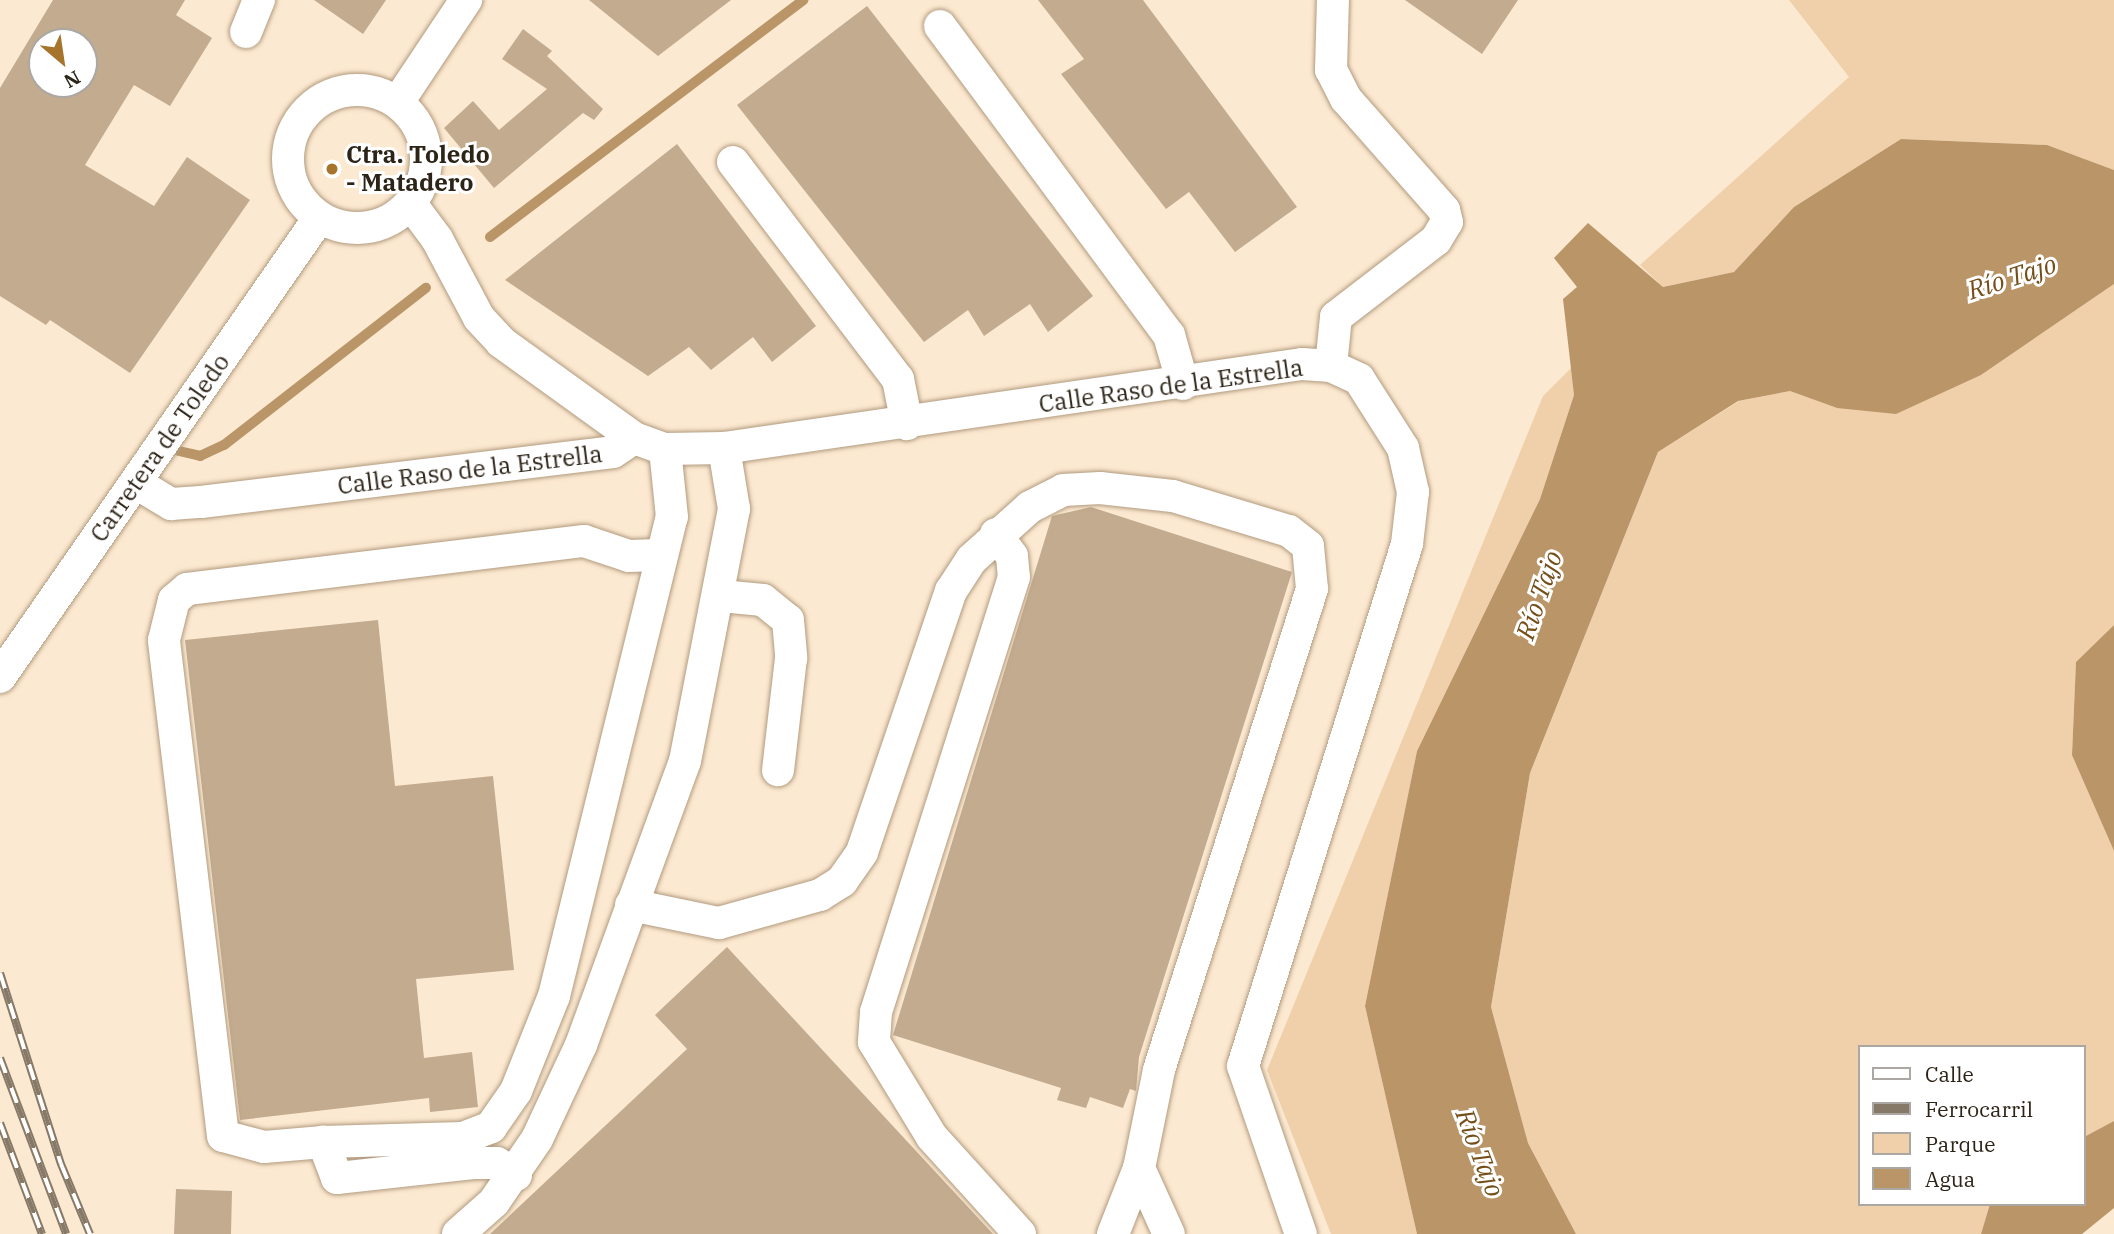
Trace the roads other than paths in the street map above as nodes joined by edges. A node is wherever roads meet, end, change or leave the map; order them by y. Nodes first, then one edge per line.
1 (259, 0) edge
2 (466, 0) edge
3 (1333, 0) edge
4 (940, 26) dead end
5 (246, 32) dead end
6 (398, 102) junction
7 (733, 162) dead end
8 (411, 204) junction
9 (320, 218) junction
10 (1331, 366) junction
11 (1183, 384) junction
12 (907, 424) junction
13 (634, 438) junction
14 (724, 448) junction
15 (666, 449) junction
16 (141, 475) junction
17 (996, 534) junction
18 (659, 555) junction
19 (721, 596) junction
20 (0, 677) edge
21 (778, 770) dead end
22 (631, 905) junction
23 (323, 1142) junction
24 (1139, 1168) junction
25 (516, 1175) junction
26 (1013, 1232) edge
27 (457, 1234) edge
28 (1113, 1234) edge
29 (1169, 1234) edge
30 (1301, 1234) edge

1 - 5 street
2 - 6 street
3 - 10 street
4 - 11 street
6 - 8 street
6 - 9 street
7 - 12 street
8 - 9 street
8 - 13 street
9 - 16 street, Carretera de Toledo
10 - 11 street, Calle Raso de la Estrella
10 - 30 street, Calle Raso de la Estrella
11 - 12 street, Calle Raso de la Estrella
12 - 14 street, Calle Raso de la Estrella
13 - 15 street, Calle Raso de la Estrella
13 - 16 street, Calle Raso de la Estrella
14 - 15 street, Calle Raso de la Estrella
14 - 19 street
15 - 18 street
16 - 20 street, Carretera de Toledo
17 - 22 street
17 - 24 street
17 - 26 street
18 - 23 street
18 - 23 street
19 - 21 street
19 - 22 street
22 - 25 street
23 - 25 street
24 - 28 street
24 - 29 street
25 - 27 street

